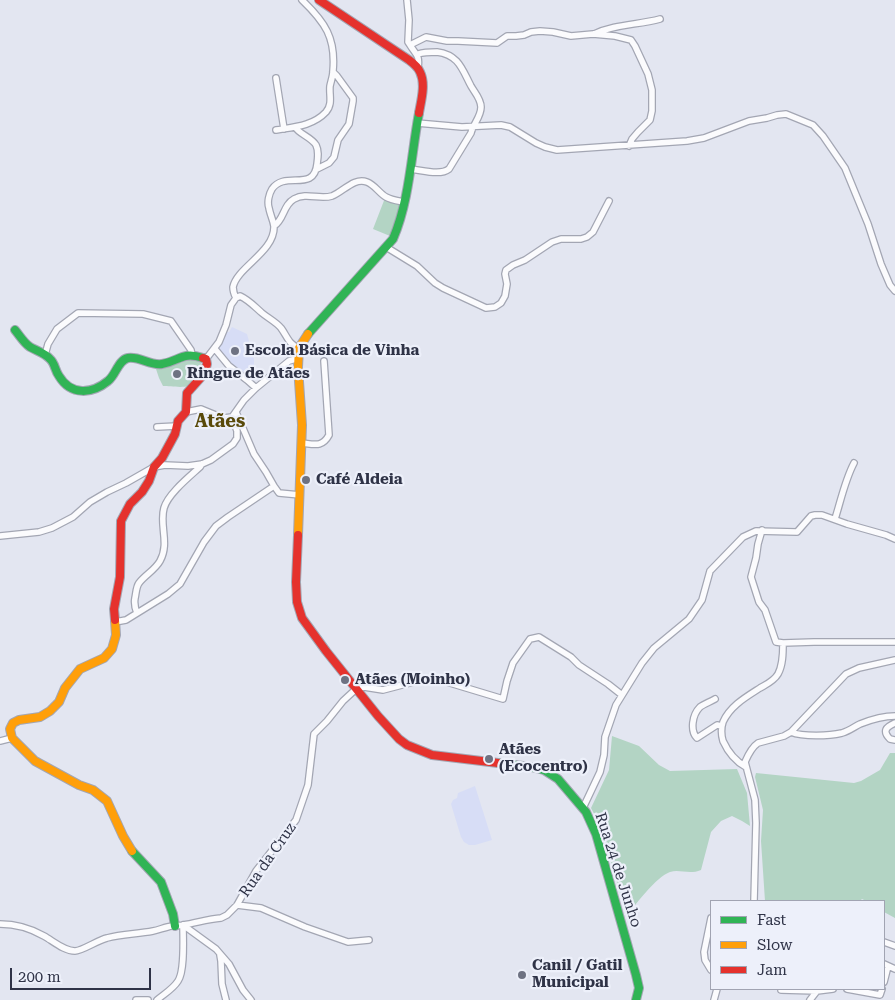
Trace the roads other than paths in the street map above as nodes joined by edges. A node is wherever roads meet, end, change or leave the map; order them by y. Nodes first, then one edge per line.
1 (302, 0) edge
2 (319, 0) edge
3 (407, 0) edge
4 (660, 19) dead end
5 (592, 34) junction
6 (410, 45) junction
7 (418, 54) junction
8 (418, 68) junction
9 (333, 72) junction
10 (276, 78) dead end
11 (417, 123) junction
12 (472, 126) junction
13 (295, 127) junction
14 (284, 129) junction
15 (276, 130) dead end
16 (629, 146) junction
17 (410, 169) junction
18 (317, 170) junction
19 (609, 201) dead end
20 (404, 202) junction
21 (274, 226) junction
22 (386, 247) junction
23 (895, 291) edge
24 (236, 298) junction
25 (15, 330) dead end
26 (299, 348) junction
27 (215, 349) junction
28 (45, 355) junction
29 (192, 355) junction
30 (299, 358) junction
31 (206, 359) junction
32 (324, 361) dead end
33 (256, 388) junction
34 (186, 412) junction
35 (234, 414) junction
36 (176, 426) junction
37 (157, 427) dead end
38 (301, 443) junction
39 (854, 463) dead end
40 (202, 464) junction
41 (154, 467) junction
42 (274, 486) junction
43 (300, 496) junction
44 (835, 519) junction
45 (762, 530) junction
46 (0, 536) edge
47 (895, 539) edge
48 (137, 613) junction
49 (115, 622) junction
50 (895, 642) edge
51 (783, 643) junction
52 (895, 660) edge
53 (356, 690) junction
54 (622, 695) junction
55 (715, 699) dead end
56 (895, 716) edge
57 (895, 723) edge
58 (722, 726) junction
59 (791, 732) junction
60 (12, 738) junction
61 (895, 740) edge
62 (0, 741) edge
63 (746, 767) junction
64 (583, 808) junction
65 (754, 900) edge
66 (237, 905) junction
67 (710, 923) edge
68 (0, 924) edge
69 (179, 925) junction
70 (369, 940) dead end
71 (219, 953) junction
72 (886, 965) edge
73 (710, 968) edge
74 (895, 969) edge
75 (781, 990) edge
76 (825, 990) edge
77 (853, 990) edge
78 (882, 990) edge
79 (817, 991) junction
80 (136, 1000) edge
81 (148, 1000) edge
82 (157, 1000) edge
83 (226, 1000) edge
84 (251, 1000) edge
85 (636, 1000) edge
86 (810, 1000) edge

1 - 9 street
2 - 8 main road
3 - 6 street
4 - 5 street
5 - 6 street
5 - 16 street
6 - 7 street
7 - 8 street
7 - 12 street
8 - 11 main road
9 - 13 street
9 - 18 street
10 - 14 street
11 - 12 street
11 - 17 main road
12 - 16 street
12 - 17 street
13 - 14 street
13 - 18 street
14 - 15 street
16 - 23 street
17 - 20 main road
18 - 21 street
19 - 22 street
20 - 21 street
20 - 22 main road
21 - 24 street
22 - 26 main road
24 - 26 street
24 - 27 street
25 - 28 main road
26 - 30 main road, Rua 24 de Junho
27 - 31 street
27 - 33 street
28 - 29 main road
28 - 29 street
29 - 31 main road
30 - 33 street
30 - 38 main road, Rua 24 de Junho
31 - 34 main road
32 - 38 street
33 - 35 street
34 - 35 street
34 - 36 main road
35 - 40 street
35 - 42 street
36 - 37 street
36 - 41 main road
38 - 43 main road, Rua 24 de Junho
39 - 44 street
40 - 41 street
40 - 48 street
41 - 46 street
41 - 49 main road
42 - 43 street
42 - 48 street
43 - 53 main road, Rua 24 de Junho
44 - 45 street
44 - 47 street
45 - 51 street
45 - 54 street
48 - 49 street
49 - 60 main road
50 - 51 street
51 - 58 street
52 - 59 street
53 - 54 street
53 - 64 main road, Rua 24 de Junho
53 - 66 street, Rua da Cruz
54 - 64 street
55 - 58 street
56 - 59 street
57 - 61 street
58 - 63 street
59 - 63 street
60 - 62 street
60 - 69 main road
63 - 65 street
64 - 85 main road, Rua 24 de Junho
66 - 69 street, Rua da Cruz
66 - 70 street
67 - 73 street
68 - 69 street, Rua da Cruz
69 - 71 street
69 - 82 street
71 - 83 street
71 - 84 street
72 - 74 street
75 - 79 street
76 - 79 street
77 - 78 street
79 - 86 street
80 - 81 street

